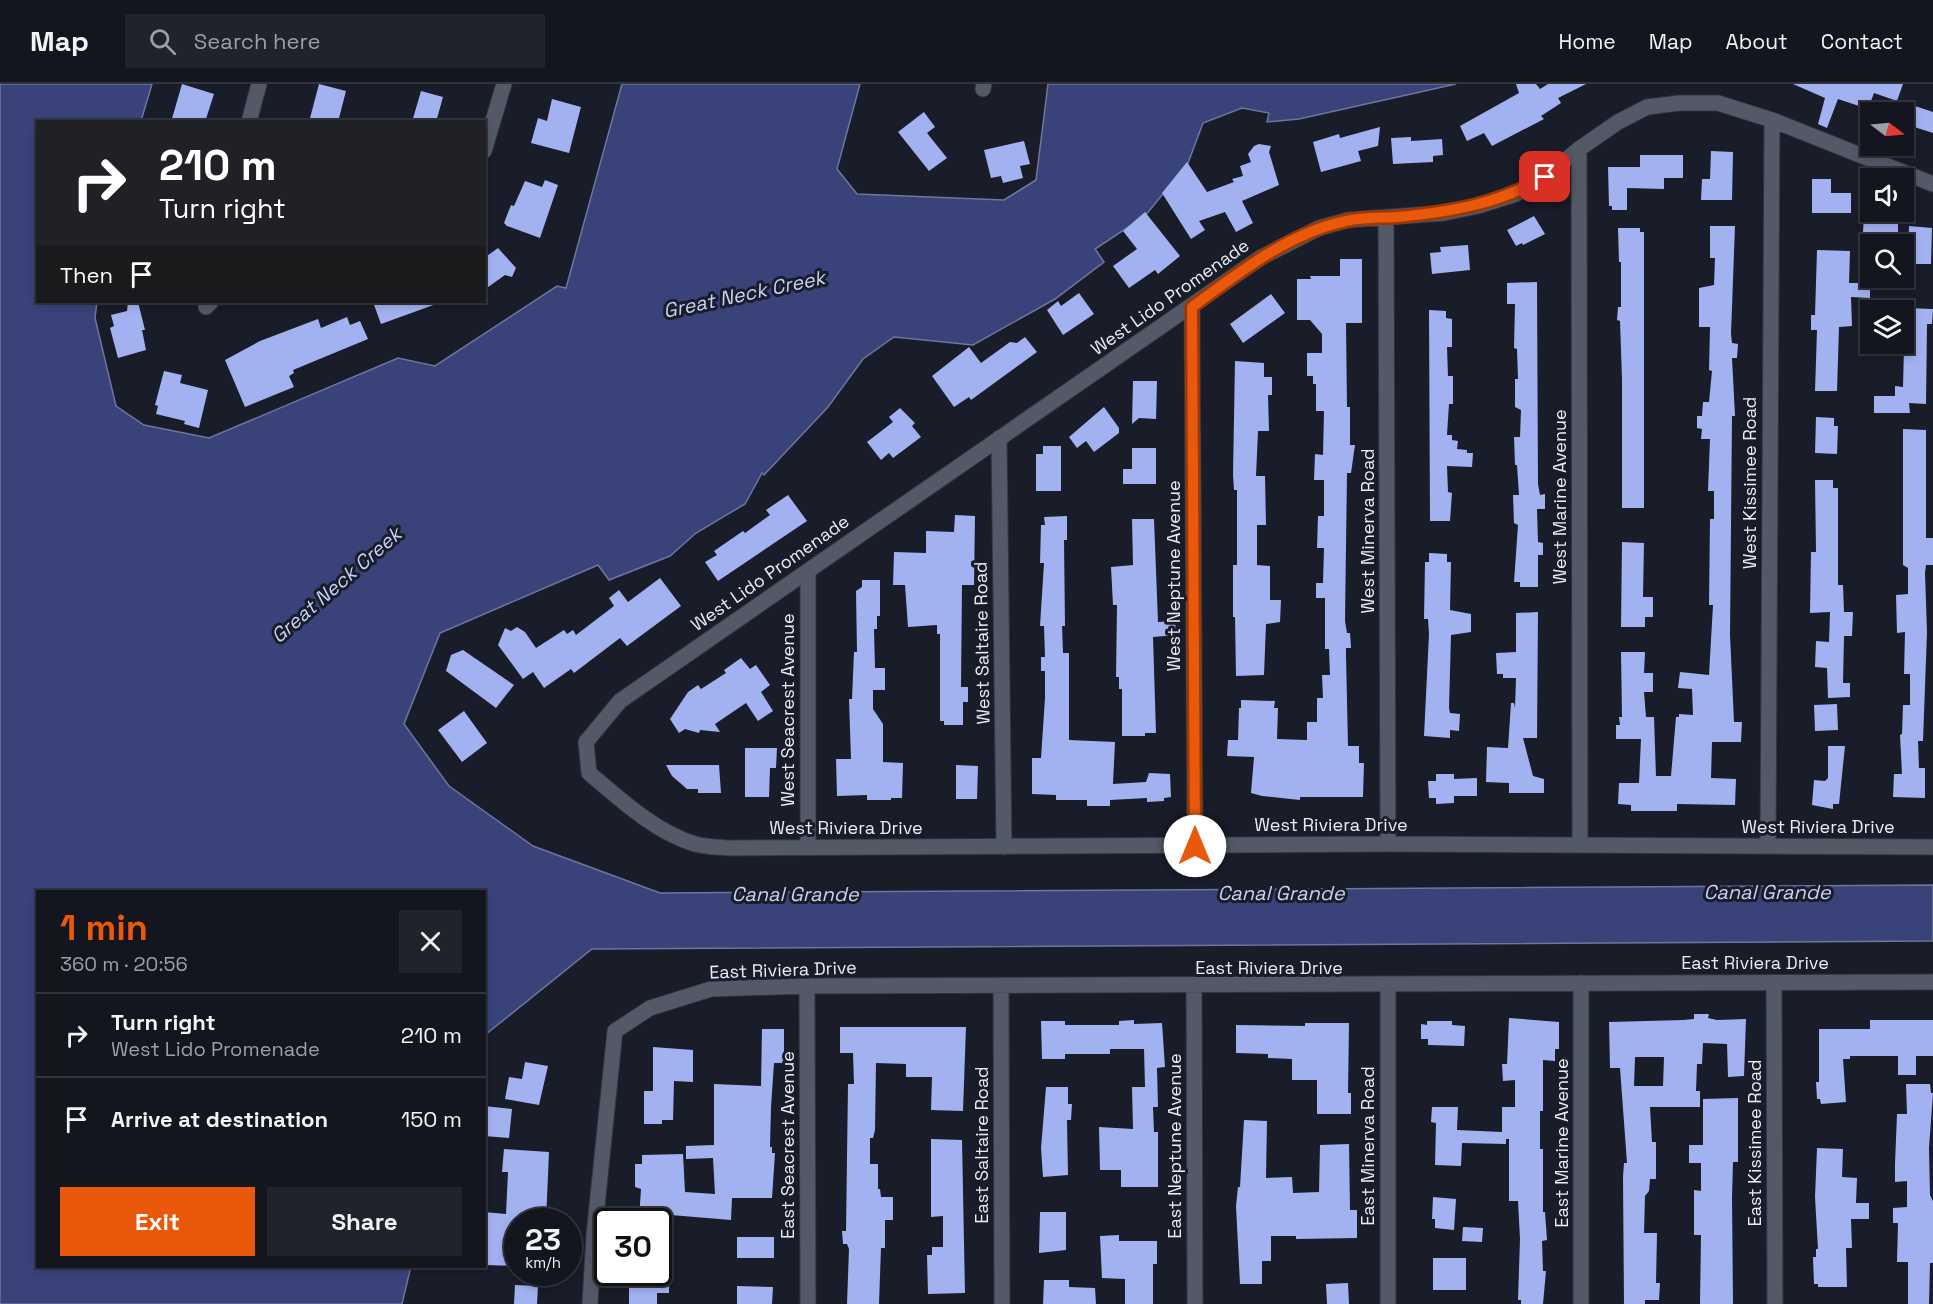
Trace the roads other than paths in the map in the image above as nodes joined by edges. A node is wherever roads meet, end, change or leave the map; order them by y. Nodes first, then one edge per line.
1 (259, 84) edge
2 (504, 84) edge
3 (250, 120) edge
4 (1772, 120) junction
5 (486, 145) edge
6 (1579, 148) junction
7 (1933, 184) edge
8 (1386, 218) junction
9 (1192, 307) junction
10 (999, 438) junction
11 (808, 572) junction
12 (632, 809) joint
13 (1388, 844) junction
14 (1580, 845) junction
15 (1195, 846) junction
16 (1768, 846) junction
17 (1004, 847) junction
18 (1933, 847) edge
19 (808, 848) junction
20 (1933, 982) edge
21 (1581, 983) junction
22 (1774, 983) junction
23 (807, 986) junction
24 (1002, 987) junction
25 (1194, 987) junction
26 (1388, 987) junction
27 (590, 1304) edge
28 (808, 1304) edge
29 (1002, 1304) edge
30 (1195, 1304) edge
31 (1388, 1304) edge
32 (1581, 1304) edge
33 (1775, 1304) edge

1 - 3 street
2 - 5 street
4 - 6 street, West Lido Promenade
4 - 7 street, West Lido Promenade
4 - 16 street, West Kissimee Road
6 - 8 street, West Lido Promenade
6 - 14 street, West Marine Avenue
8 - 9 street, West Lido Promenade
8 - 13 street, West Minerva Road
9 - 10 street, West Lido Promenade
9 - 15 street, West Neptune Avenue
10 - 11 street, West Lido Promenade
10 - 17 street, West Saltaire Road
11 - 12 street, West Lido Promenade
11 - 19 street, West Seacrest Avenue
12 - 19 street, West Riviera Drive
13 - 14 street, West Riviera Drive
13 - 15 street, West Riviera Drive
14 - 16 street, West Riviera Drive
15 - 17 street, West Riviera Drive
16 - 18 street, West Riviera Drive
17 - 19 street, West Riviera Drive
20 - 22 street, East Riviera Drive
21 - 22 street, East Riviera Drive
21 - 26 street, East Riviera Drive
21 - 32 street, East Marine Avenue
22 - 33 street, East Kissimee Road
23 - 24 street, East Riviera Drive
23 - 27 street, East Riviera Drive
23 - 28 street, East Seacrest Avenue
24 - 25 street, East Riviera Drive
24 - 29 street, East Saltaire Road
25 - 26 street, East Riviera Drive
25 - 30 street, East Neptune Avenue
26 - 31 street, East Minerva Road

